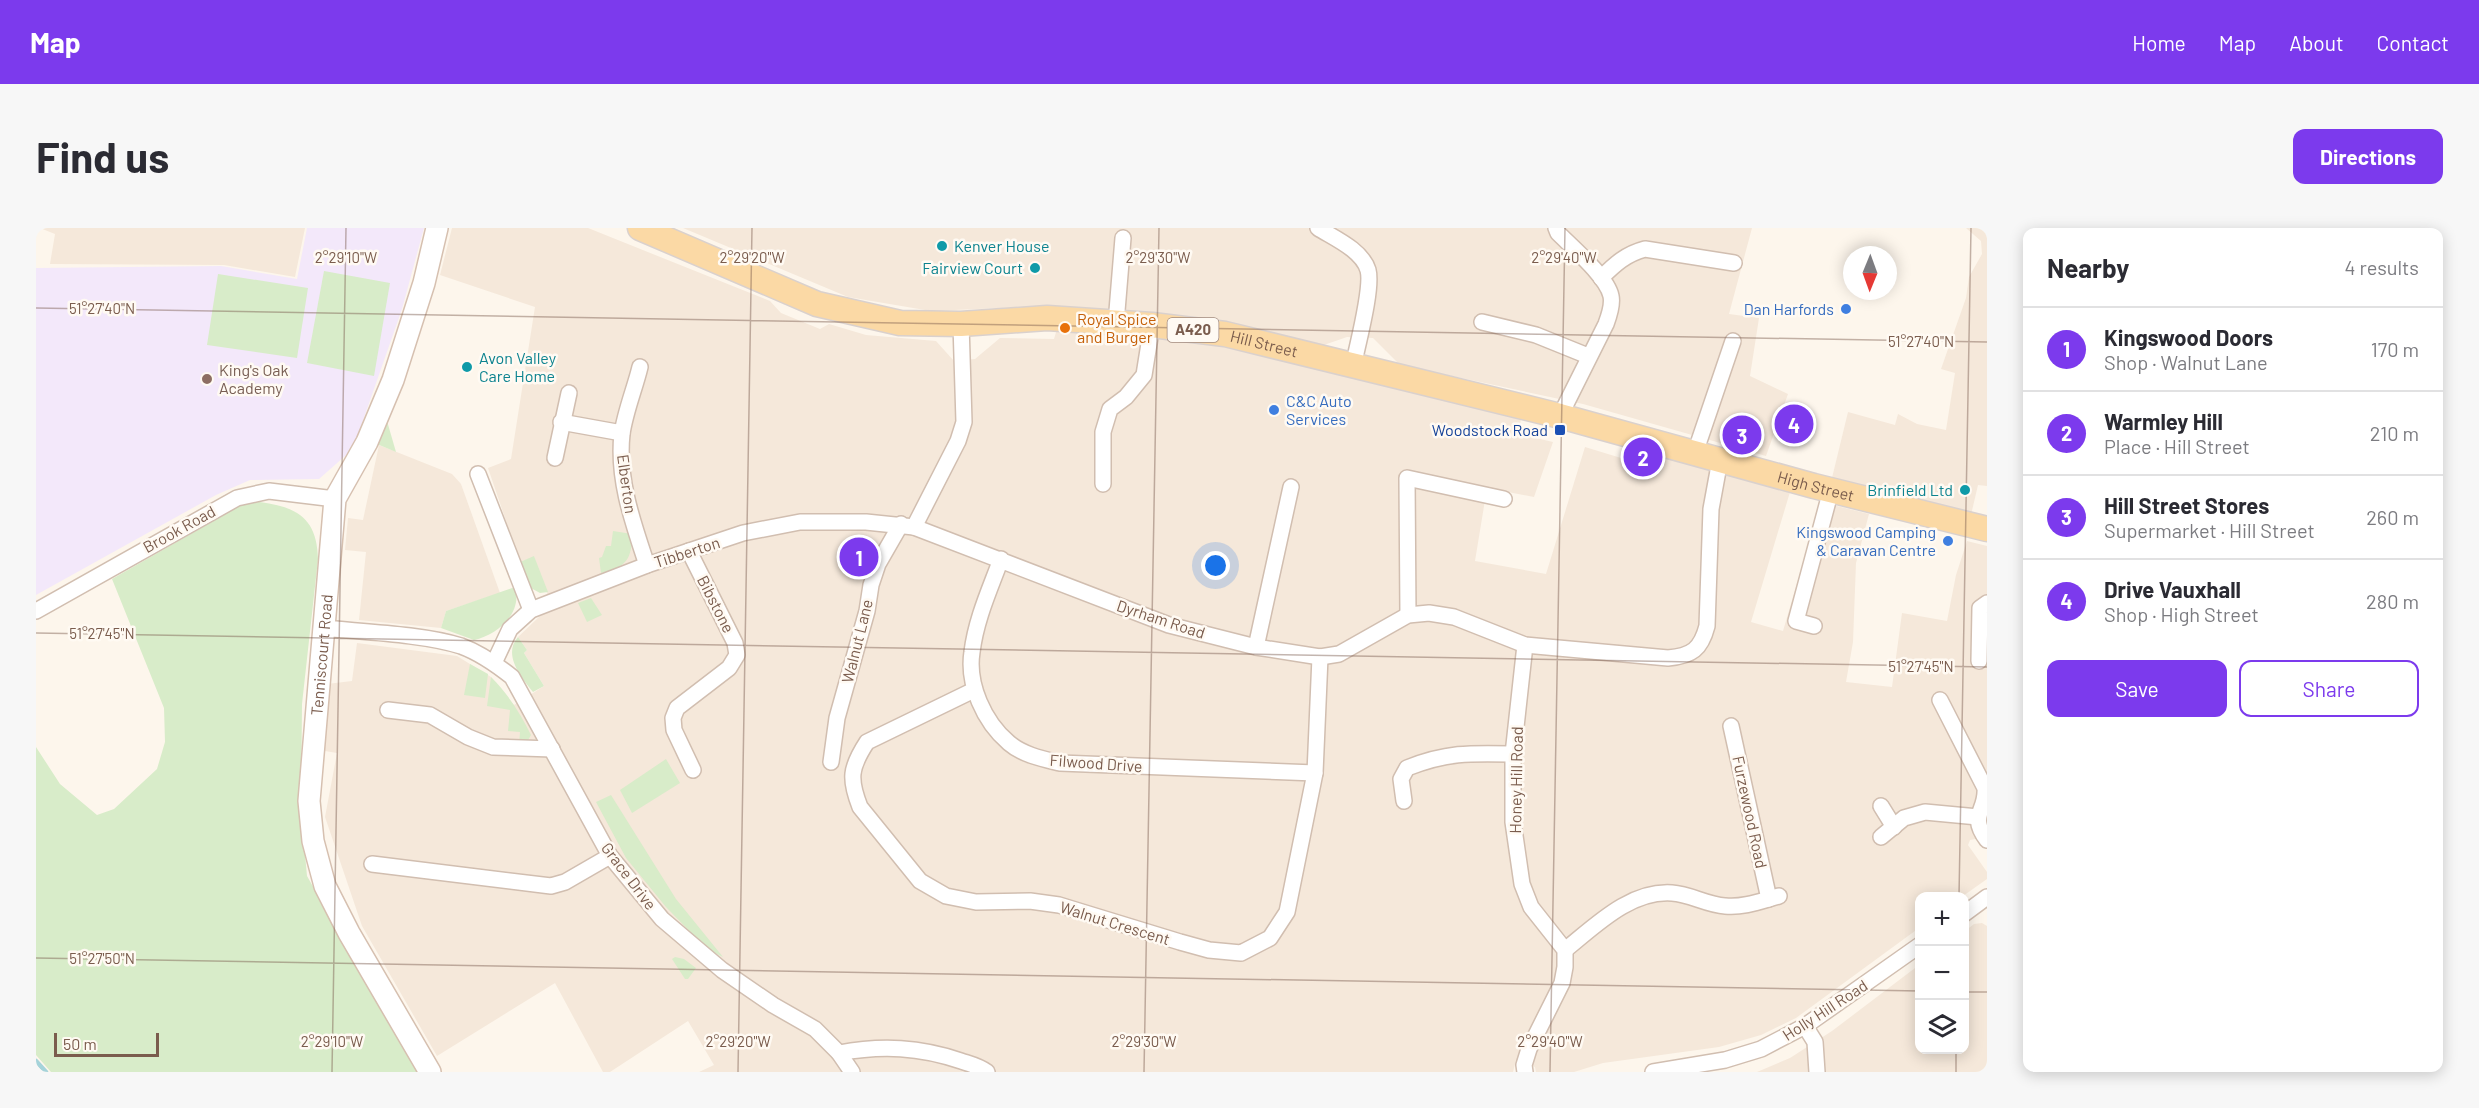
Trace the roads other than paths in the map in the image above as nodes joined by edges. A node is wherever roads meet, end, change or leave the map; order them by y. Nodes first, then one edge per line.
1 (437, 228) edge
2 (640, 228) edge
3 (1318, 228) edge
4 (1556, 228) edge
5 (1123, 238) dead end
6 (1734, 263) dead end
7 (1600, 278) junction
8 (1482, 322) dead end
9 (1116, 323) junction
10 (961, 324) junction
11 (1152, 325) junction
12 (1733, 341) dead end
13 (1588, 356) junction
14 (640, 367) dead end
15 (1353, 367) junction
16 (569, 393) dead end
17 (1560, 416) junction
18 (561, 422) junction
19 (622, 434) junction
20 (1695, 453) junction
21 (555, 458) dead end
22 (1720, 460) junction
23 (1748, 468) joint
24 (478, 474) dead end
25 (1103, 484) dead end
26 (1291, 487) dead end
27 (1832, 490) junction
28 (335, 499) junction
29 (1504, 500) dead end
30 (908, 526) junction
31 (1987, 529) edge
32 (689, 551) junction
33 (1001, 559) junction
34 (647, 565) junction
35 (1987, 603) edge
36 (36, 610) edge
37 (531, 610) junction
38 (1408, 615) junction
39 (1814, 626) dead end
40 (323, 628) junction
41 (1526, 645) junction
42 (1256, 647) junction
43 (1320, 657) junction
44 (1979, 661) dead end
45 (494, 663) junction
46 (974, 690) junction
47 (1940, 700) dead end
48 (388, 710) dead end
49 (1731, 726) dead end
50 (552, 749) junction
51 (1513, 754) junction
52 (831, 762) dead end
53 (693, 770) dead end
54 (1315, 773) junction
55 (1987, 797) edge
56 (1404, 801) dead end
57 (1881, 806) dead end
58 (1978, 817) junction
59 (1894, 827) junction
60 (1881, 837) dead end
61 (1987, 840) edge
62 (610, 856) junction
63 (372, 864) dead end
64 (1986, 900) edge
65 (1969, 911) edge
66 (1919, 946) edge
67 (1564, 950) junction
68 (1805, 1026) junction
69 (839, 1053) junction
70 (430, 1072) edge
71 (852, 1072) edge
72 (987, 1072) edge
73 (1525, 1072) edge
74 (1653, 1072) edge
75 (1817, 1072) edge

1 - 28 street, Tenniscourt Road
2 - 10 main road, Hill Street / A420
3 - 15 street
4 - 7 street
5 - 9 street
6 - 7 street
7 - 13 street
8 - 13 street
9 - 10 main road, Hill Street / A420
9 - 11 main road, Hill Street / A420
10 - 30 street, Walnut Lane
11 - 15 main road, Hill Street / A420
11 - 25 street
12 - 20 street
13 - 17 street
14 - 19 street, Elberton
15 - 17 main road, Hill Street / A420
16 - 18 street
17 - 20 main road, Hill Street / A420
18 - 19 street
18 - 21 street
19 - 34 street, Elberton
20 - 22 main road, Hill Street / A420
22 - 23 main road, Hill Street / A420
22 - 41 street
23 - 27 main road, High Street / A420
24 - 37 street
26 - 42 street
27 - 31 main road, High Street / A420
27 - 39 street
28 - 36 street, Brook Road
28 - 40 street, Tenniscourt Road
29 - 38 street
30 - 32 street, Tibberton
30 - 33 street, Dyrham Road
30 - 52 street, Walnut Lane
32 - 34 street, Tibberton
32 - 53 street, Bibstone
33 - 42 street, Dyrham Road
33 - 46 street, Filwood Drive
34 - 37 street, Tibberton
35 - 44 street
37 - 45 street, Tibberton
38 - 41 street
38 - 43 street, Dyrham Road
40 - 45 street, Grace Drive
40 - 70 street, Tenniscourt Road
41 - 51 street, Honey Hill Road
42 - 43 street, Dyrham Road
43 - 54 street, Walnut Crescent
45 - 50 street, Grace Drive
46 - 54 street, Filwood Drive
46 - 54 street, Walnut Crescent
47 - 55 street
48 - 50 street
49 - 67 street, Furzewood Road
50 - 62 street, Grace Drive
51 - 56 street
51 - 67 street, Honey Hill Road
55 - 58 street
57 - 59 street
58 - 59 street
58 - 61 street
59 - 60 street
62 - 63 street
62 - 69 street, Grace Drive
64 - 65 street
66 - 68 street, Holly Hill Road
67 - 73 street
68 - 74 street, Holly Hill Road
68 - 75 street
69 - 71 street, Grace Drive
69 - 72 street

